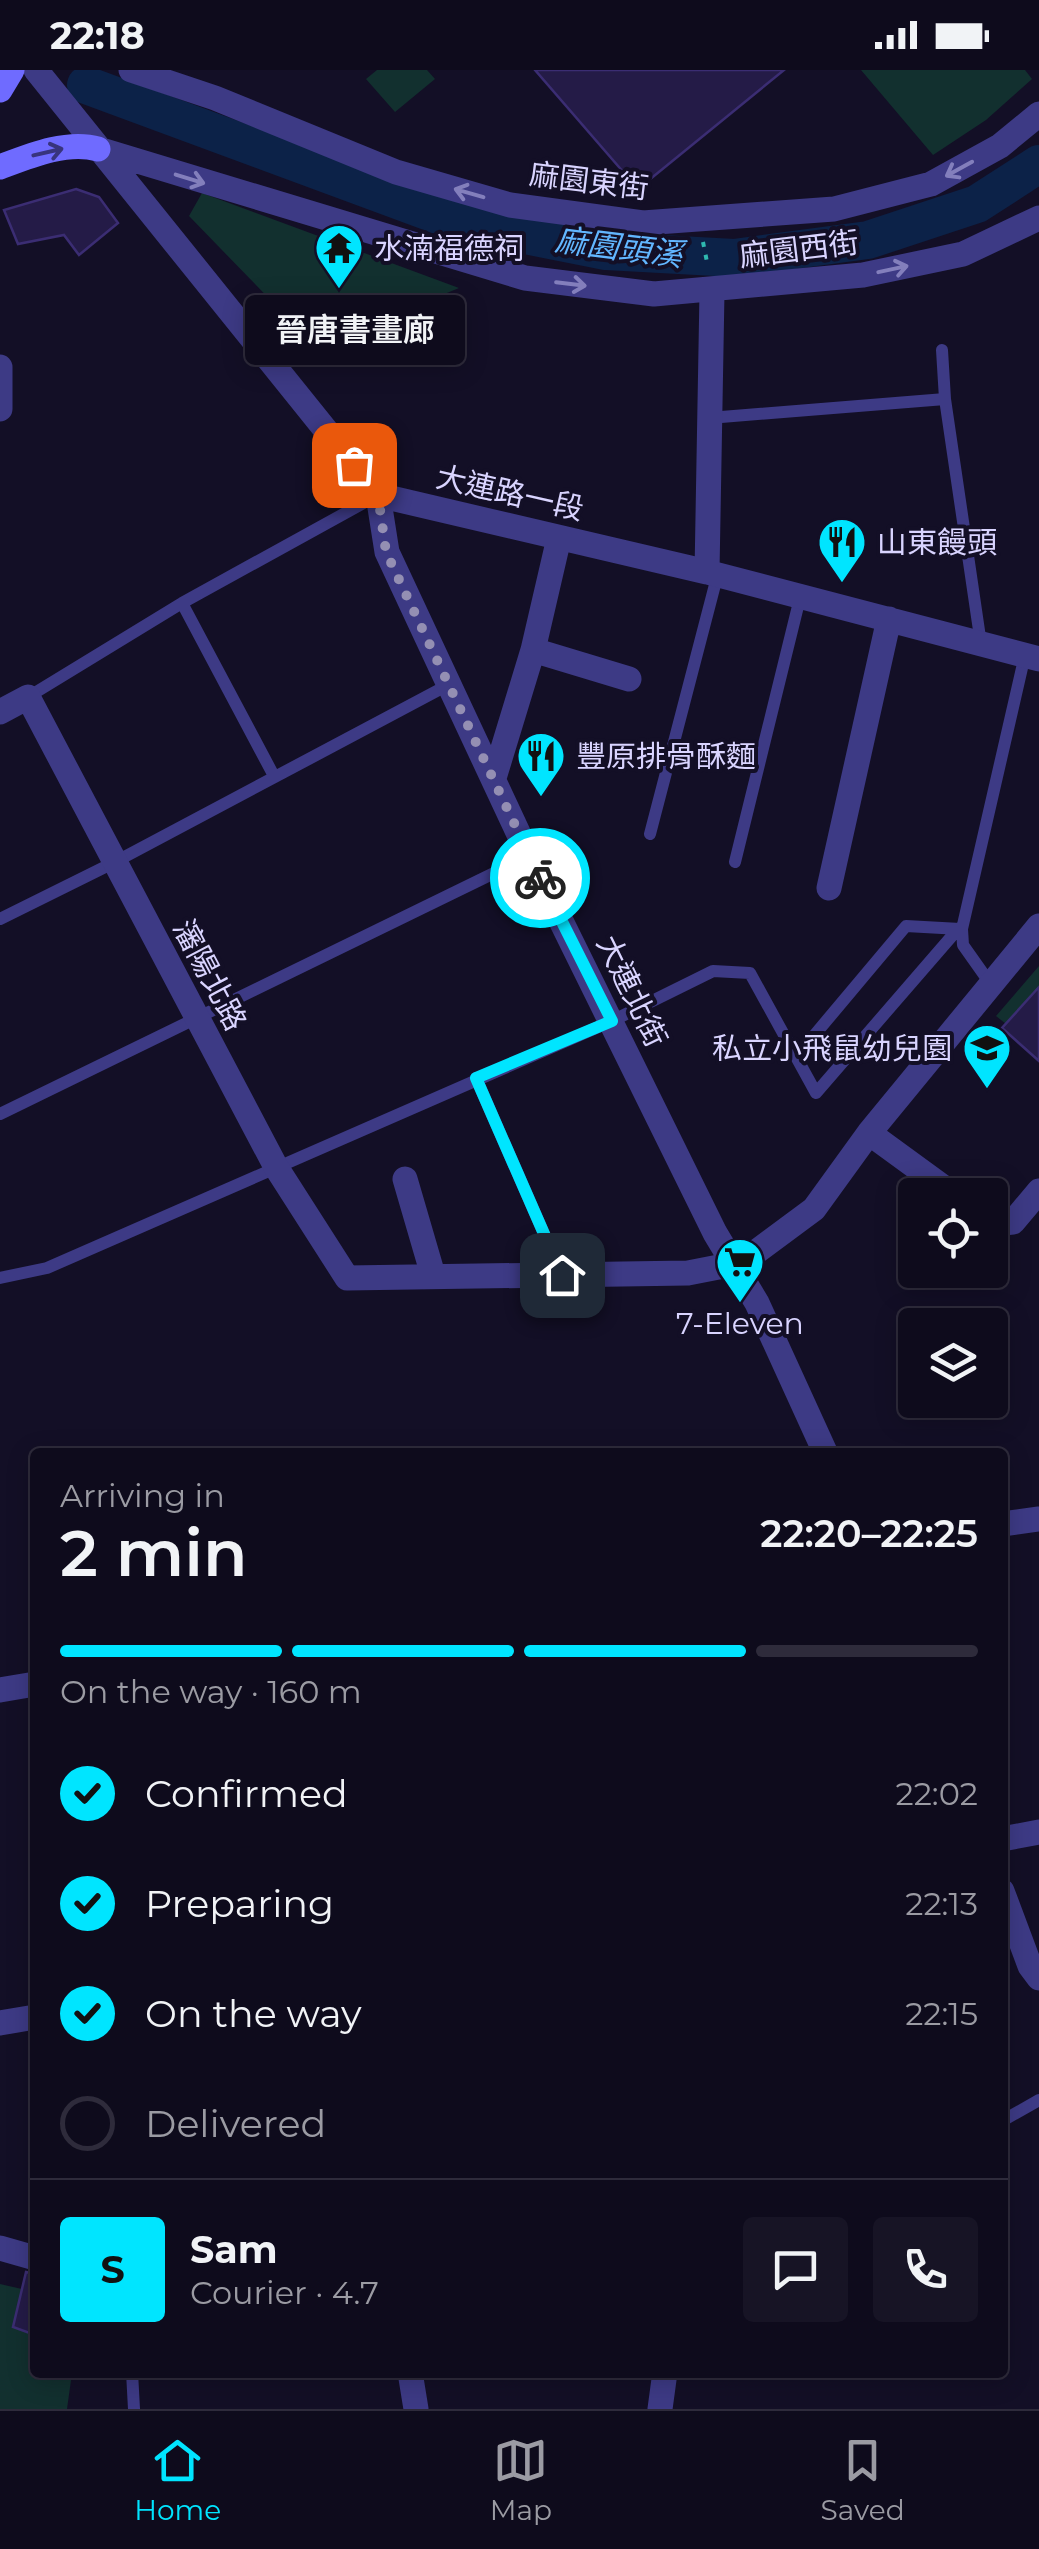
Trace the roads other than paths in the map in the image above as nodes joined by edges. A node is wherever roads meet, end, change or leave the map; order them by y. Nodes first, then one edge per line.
1 (12, 70) edge
2 (36, 70) edge
3 (130, 70) edge
4 (0, 90) edge
5 (1039, 114) edge
6 (98, 149) junction
7 (0, 167) edge
8 (1039, 218) edge
9 (712, 292) junction
10 (942, 350) dead end
11 (0, 367) edge
12 (945, 399) junction
13 (0, 409) edge
14 (710, 418) junction
15 (378, 495) junction
16 (559, 538) junction
17 (712, 575) junction
18 (800, 598) junction
19 (182, 603) junction
20 (890, 619) junction
21 (981, 644) junction
22 (533, 650) junction
23 (1032, 657) edge
24 (629, 679) dead end
25 (448, 686) junction
26 (28, 696) junction
27 (0, 712) edge
28 (274, 776) junction
29 (494, 778) junction
30 (650, 834) dead end
31 (528, 856) junction
32 (735, 862) dead end
33 (113, 864) junction
34 (830, 888) dead end
35 (0, 920) edge
36 (1039, 926) edge
37 (960, 929) junction
38 (992, 986) junction
39 (197, 1019) junction
40 (612, 1021) junction
41 (796, 1056) junction
42 (476, 1078) junction
43 (0, 1114) edge
44 (869, 1133) junction
45 (276, 1168) junction
46 (931, 1178) edge
47 (405, 1179) dead end
48 (1039, 1191) edge
49 (1008, 1223) edge
50 (734, 1264) junction
51 (433, 1275) junction
52 (562, 1275) junction
53 (0, 1278) edge
54 (823, 1448) edge
55 (1039, 1520) edge
56 (1008, 1523) edge
57 (30, 1685) edge
58 (0, 1690) edge
59 (1039, 1832) edge
60 (1008, 1837) edge
61 (1008, 1915) edge
62 (1039, 1978) edge
63 (30, 2018) edge
64 (0, 2024) edge
65 (1039, 2100) edge
66 (1008, 2118) edge
67 (0, 2248) edge
68 (30, 2257) edge
69 (132, 2378) edge
70 (411, 2378) edge
71 (664, 2378) edge
72 (134, 2409) edge
73 (416, 2409) edge
74 (660, 2409) edge

1 - 4 street
2 - 6 street
5 -> 3 street, 麻園東街
7 -> 6 street
6 -> 9 street, 麻園西街
6 - 15 street
9 -> 8 street, 麻園西街
9 - 14 street
10 - 12 lane
11 - 13 street
12 - 14 lane
12 - 21 lane
14 - 17 street
15 - 16 street, 大連路一段
15 - 19 lane
15 - 25 street, 大連北街
16 - 17 street, 大連路一段
16 - 22 street
17 - 18 street, 大連路一段
17 - 30 lane
18 - 20 street, 大連路一段
18 - 32 lane
19 - 26 lane
19 - 28 lane
20 - 21 street, 大連路一段
20 - 34 street
21 - 23 street, 大連路一段
22 - 24 street
22 - 29 street
23 - 37 lane
25 - 28 lane
25 - 29 street, 大連北街
26 - 27 street
26 - 33 street, 瀋陽北路
28 - 33 lane
29 - 31 street, 大連北街
31 - 39 lane
31 - 40 street, 大連北街
33 - 35 lane
33 - 39 street, 瀋陽北路
36 - 38 street
37 - 38 lane
37 - 41 lane
37 - 41 lane
38 - 44 street
39 - 43 lane
39 - 45 street, 瀋陽北路
40 - 41 lane
40 - 42 lane
40 - 50 street, 大連北街
42 - 45 lane
42 - 52 lane
44 - 46 street
44 - 50 street
45 - 51 street, 瀋陽北路
45 - 53 lane
47 - 51 street
48 - 49 street
50 - 52 street
50 - 54 street, 大連北街
51 - 52 street
55 - 56 street
57 - 58 street
59 - 60 street
61 - 62 street
63 - 64 street
65 - 66 lane
67 - 68 street
69 - 72 lane
70 - 73 street
71 - 74 street

